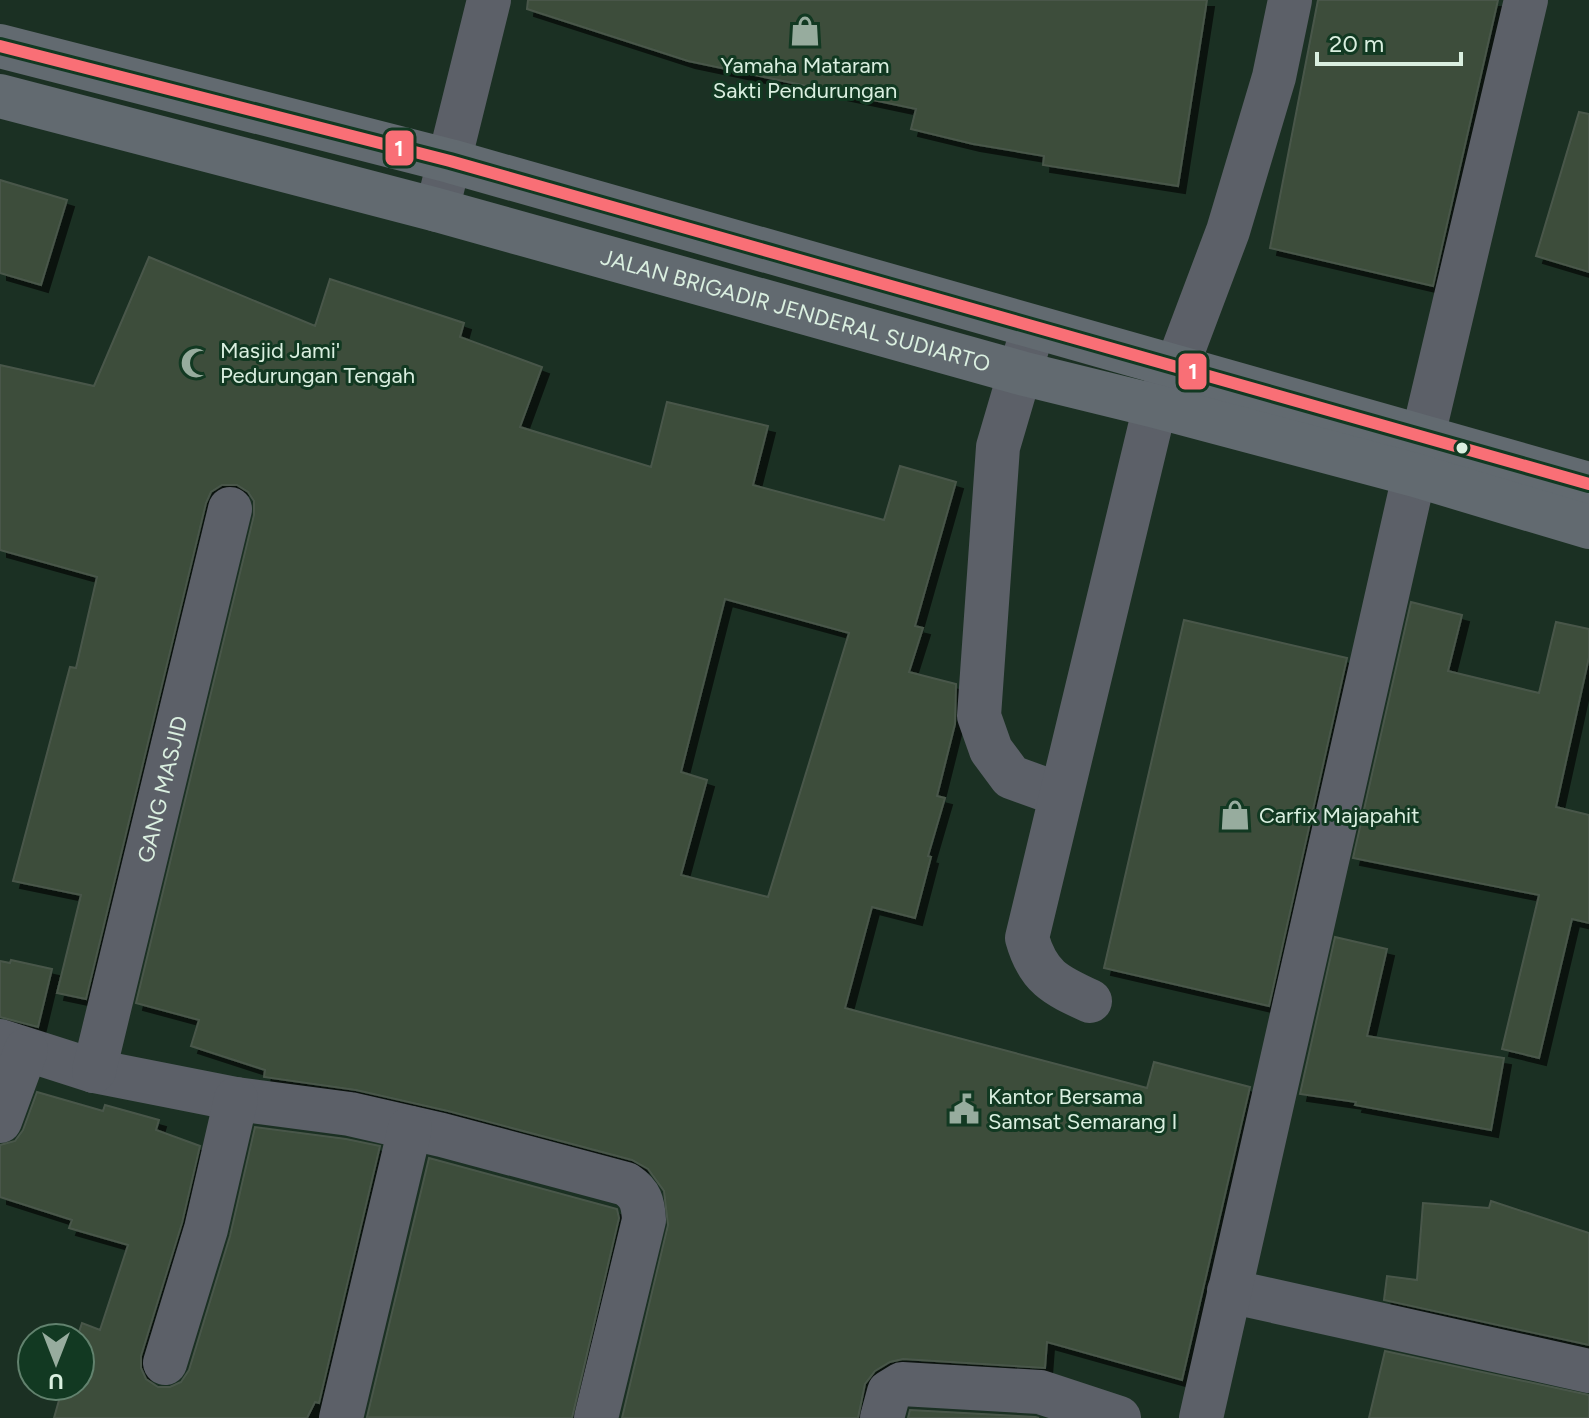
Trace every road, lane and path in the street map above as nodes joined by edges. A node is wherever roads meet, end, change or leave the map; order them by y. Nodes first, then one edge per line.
1 (489, 0) edge
2 (1290, 0) edge
3 (1526, 0) edge
4 (0, 46) edge
5 (0, 96) edge
6 (450, 161) junction
7 (437, 210) junction
8 (1033, 328) junction
9 (1176, 369) junction
10 (1021, 373) junction
11 (1155, 406) junction
12 (1419, 456) junction
13 (1589, 484) edge
14 (230, 509) dead end
15 (1589, 527) edge
16 (1061, 795) junction
17 (1090, 1001) dead end
18 (13, 1045) edge
19 (94, 1071) junction
20 (236, 1099) junction
21 (0, 1121) edge
22 (410, 1128) junction
23 (1229, 1291) junction
24 (165, 1363) dead end
25 (1589, 1371) edge
26 (886, 1405) edge
27 (1069, 1410) edge
28 (341, 1418) edge
29 (596, 1418) edge
30 (1119, 1418) edge
31 (1201, 1418) edge

1 - 6 street
2 - 9 street
3 - 12 street
4 - 6 main road, JALAN BRIGADIR JENDERAL SUDIARTO
5 - 7 main road, JALAN BRIGADIR JENDERAL SUDIARTO
6 - 7 street
6 - 8 main road, JALAN BRIGADIR JENDERAL SUDIARTO
7 - 10 main road, JALAN BRIGADIR JENDERAL SUDIARTO
8 - 9 main road, JALAN BRIGADIR JENDERAL SUDIARTO
8 - 10 street
9 - 11 street
9 - 12 main road, JALAN BRIGADIR JENDERAL SUDIARTO
10 - 11 main road, JALAN BRIGADIR JENDERAL SUDIARTO
10 - 16 street
11 - 12 main road, JALAN BRIGADIR JENDERAL SUDIARTO
11 - 16 street
12 - 13 main road, JALAN BRIGADIR JENDERAL SUDIARTO
12 - 15 main road, JALAN BRIGADIR JENDERAL SUDIARTO
12 - 23 street
14 - 19 street, GANG MASJID
16 - 17 street
18 - 19 street
18 - 21 street
19 - 20 street
20 - 22 street
20 - 24 street
22 - 28 street
22 - 29 street
23 - 25 street
23 - 31 street
26 - 27 street
27 - 30 street

